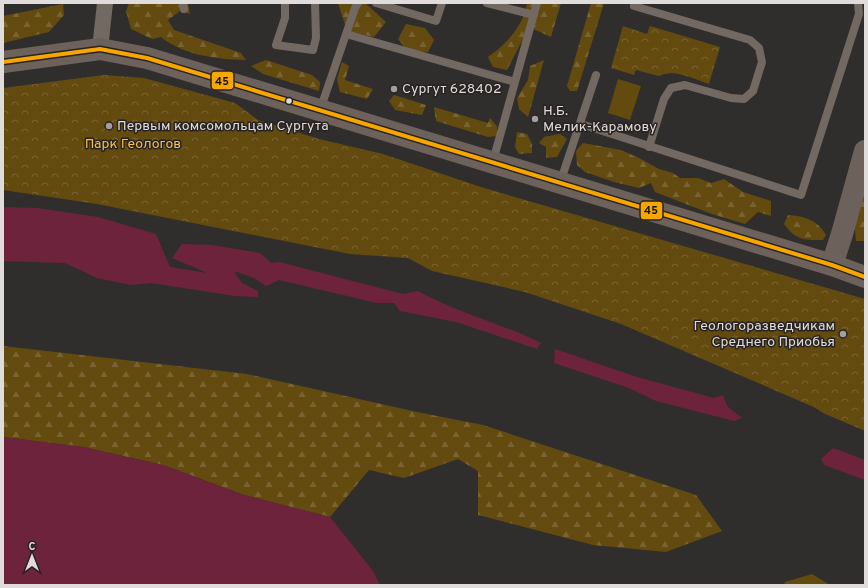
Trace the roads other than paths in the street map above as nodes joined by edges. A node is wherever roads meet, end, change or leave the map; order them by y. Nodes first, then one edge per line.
1 (105, 3) edge
2 (285, 3) edge
3 (315, 3) edge
4 (358, 3) edge
5 (376, 3) edge
6 (442, 3) edge
7 (487, 3) edge
8 (537, 3) edge
9 (858, 3) edge
10 (634, 6) dead end
11 (534, 15) junction
12 (346, 34) junction
13 (100, 49) junction
14 (3, 62) edge
15 (596, 75) dead end
16 (514, 82) junction
17 (320, 110) junction
18 (580, 124) junction
19 (649, 147) junction
20 (865, 151) edge
21 (492, 163) junction
22 (560, 183) junction
23 (832, 265) junction
24 (865, 277) edge

1 - 13 street
2 - 3 lane
4 - 12 lane
5 - 6 lane
7 - 11 lane
8 - 11 lane
9 - 19 lane
10 - 19 lane
11 - 16 lane
12 - 16 lane
12 - 17 lane
13 - 14 main road
13 - 17 main road
15 - 18 lane
16 - 21 lane
17 - 21 main road
18 - 19 lane
18 - 22 lane
20 - 23 main road
21 - 22 main road
22 - 23 main road
23 - 24 main road

